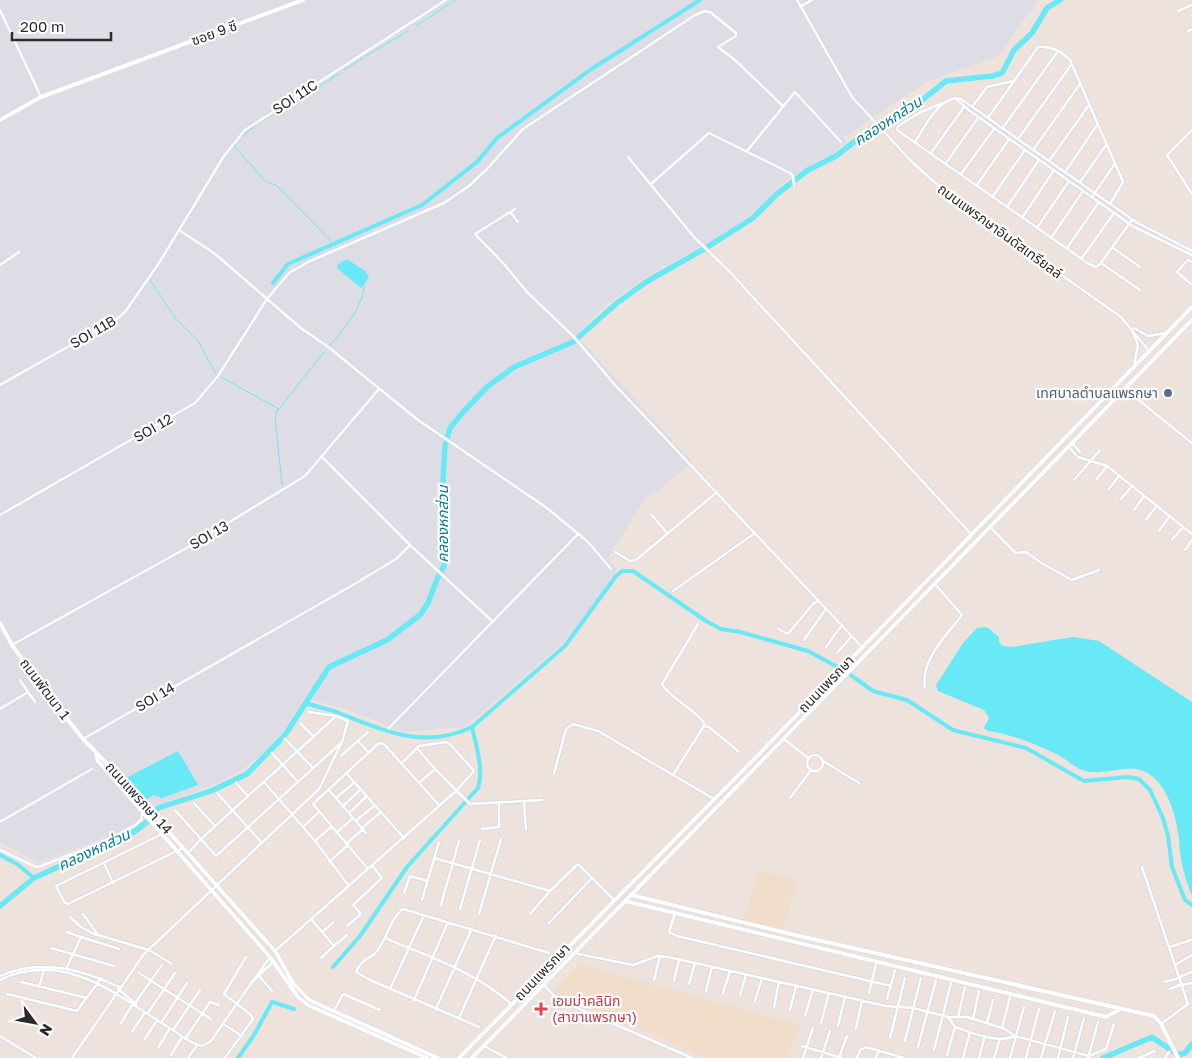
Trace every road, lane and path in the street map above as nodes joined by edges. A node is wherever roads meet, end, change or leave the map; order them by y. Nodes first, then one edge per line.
1 (303, 0) edge
2 (446, 0) edge
3 (797, 0) edge
4 (812, 0) edge
5 (1192, 5) edge
6 (801, 6) junction
7 (0, 10) edge
8 (1178, 11) dead end
9 (1058, 50) junction
10 (1071, 65) junction
11 (1014, 81) junction
12 (1080, 84) junction
13 (40, 97) junction
14 (955, 98) junction
15 (942, 103) junction
16 (1089, 105) junction
17 (783, 106) junction
18 (964, 107) junction
19 (972, 107) junction
20 (978, 118) junction
21 (988, 118) junction
22 (0, 120) edge
23 (1098, 125) junction
24 (994, 129) junction
25 (1002, 129) junction
26 (1192, 130) edge
27 (1000, 133) junction
28 (1018, 139) junction
29 (1009, 140) junction
30 (841, 142) dead end
31 (915, 142) junction
32 (1106, 145) junction
33 (1025, 150) junction
34 (1033, 150) junction
35 (747, 151) junction
36 (931, 153) junction
37 (628, 156) dead end
38 (1039, 160) junction
39 (1048, 161) junction
40 (946, 164) junction
41 (1114, 164) junction
42 (1046, 165) junction
43 (1054, 170) junction
44 (1064, 172) junction
45 (961, 174) junction
46 (1069, 181) junction
47 (1080, 182) junction
48 (651, 184) junction
49 (794, 185) dead end
50 (977, 186) junction
51 (1083, 191) junction
52 (1095, 193) junction
53 (1192, 194) edge
54 (992, 196) junction
55 (1092, 197) junction
56 (1099, 202) junction
57 (1110, 204) junction
58 (1007, 207) junction
59 (515, 209) dead end
60 (1114, 212) junction
61 (511, 213) junction
62 (1022, 218) junction
63 (1132, 220) junction
64 (518, 222) dead end
65 (1130, 224) junction
66 (1037, 228) junction
67 (179, 230) junction
68 (1164, 237) junction
69 (1051, 238) junction
70 (1162, 241) junction
71 (1113, 248) junction
72 (1066, 249) junction
73 (1192, 251) edge
74 (19, 252) dead end
75 (1192, 256) edge
76 (1081, 259) junction
77 (1192, 262) edge
78 (1101, 263) junction
79 (0, 265) edge
80 (1140, 267) dead end
81 (1191, 284) dead end
82 (1140, 290) dead end
83 (267, 299) junction
84 (1192, 308) edge
85 (1192, 320) edge
86 (1131, 326) junction
87 (1166, 333) junction
88 (1149, 351) junction
89 (1134, 366) junction
90 (0, 385) edge
91 (1125, 388) junction
92 (378, 389) junction
93 (1072, 443) junction
94 (1192, 443) edge
95 (1068, 447) junction
96 (1100, 450) dead end
97 (322, 458) junction
98 (1082, 458) junction
99 (1090, 461) junction
100 (1107, 466) junction
101 (1119, 476) junction
102 (1097, 479) dead end
103 (1074, 480) dead end
104 (1132, 486) junction
105 (1108, 490) dead end
106 (1012, 491) junction
107 (717, 492) junction
108 (1144, 496) junction
109 (1019, 497) junction
110 (1121, 500) dead end
111 (1157, 505) junction
112 (1134, 510) dead end
113 (652, 514) dead end
114 (0, 515) edge
115 (1169, 517) junction
116 (1146, 520) dead end
117 (990, 527) junction
118 (1183, 527) junction
119 (1159, 531) dead end
120 (667, 533) junction
121 (756, 533) junction
122 (578, 534) junction
123 (971, 534) junction
124 (1192, 534) edge
125 (1172, 540) dead end
126 (1192, 540) edge
127 (410, 546) junction
128 (1185, 550) dead end
129 (615, 552) dead end
130 (611, 569) dead end
131 (1099, 570) dead end
132 (935, 584) junction
133 (673, 591) dead end
134 (819, 600) junction
135 (826, 609) junction
136 (493, 622) junction
137 (0, 623) edge
138 (698, 624) dead end
139 (842, 625) junction
140 (778, 629) dead end
141 (852, 636) junction
142 (804, 640) dead end
143 (12, 645) junction
144 (826, 647) dead end
145 (862, 647) junction
146 (838, 653) dead end
147 (20, 680) dead end
148 (925, 687) dead end
149 (28, 692) junction
150 (35, 702) dead end
151 (0, 709) edge
152 (308, 712) dead end
153 (336, 716) junction
154 (300, 723) dead end
155 (706, 726) junction
156 (389, 728) dead end
157 (368, 732) dead end
158 (314, 738) junction
159 (84, 739) junction
160 (285, 739) dead end
161 (784, 739) junction
162 (358, 741) junction
163 (342, 742) junction
164 (416, 748) junction
165 (738, 751) dead end
166 (95, 752) joint
167 (298, 752) junction
168 (272, 753) dead end
169 (369, 753) junction
170 (341, 756) dead end
171 (808, 758) junction
172 (823, 761) junction
173 (402, 763) junction
174 (283, 766) junction
175 (313, 768) junction
176 (92, 769) dead end
177 (435, 769) junction
178 (810, 770) junction
179 (348, 774) junction
180 (554, 774) dead end
181 (672, 775) junction
182 (298, 782) junction
183 (355, 782) junction
184 (236, 783) dead end
185 (264, 783) junction
186 (420, 783) junction
187 (859, 783) dead end
188 (329, 790) junction
189 (361, 790) junction
190 (456, 791) junction
191 (217, 793) dead end
192 (248, 796) junction
193 (367, 796) junction
194 (336, 798) junction
195 (790, 798) dead end
196 (279, 799) junction
197 (714, 799) junction
198 (542, 800) dead end
199 (524, 802) junction
200 (194, 803) dead end
201 (498, 803) junction
202 (374, 804) junction
203 (343, 806) junction
204 (440, 806) junction
205 (175, 810) dead end
206 (232, 810) junction
207 (146, 811) junction
208 (319, 812) junction
209 (381, 812) junction
210 (349, 813) junction
211 (292, 814) junction
212 (353, 818) junction
213 (356, 821) junction
214 (0, 822) edge
215 (216, 826) junction
216 (303, 826) junction
217 (247, 827) junction
218 (331, 827) junction
219 (363, 829) junction
220 (482, 829) dead end
221 (526, 830) dead end
222 (336, 833) junction
223 (366, 833) dead end
224 (164, 834) junction
225 (404, 838) junction
226 (201, 839) junction
227 (501, 839) dead end
228 (480, 840) dead end
229 (315, 841) junction
230 (459, 841) dead end
231 (261, 842) junction
232 (439, 842) dead end
233 (347, 845) junction
234 (183, 848) junction
235 (0, 850) edge
236 (179, 851) junction
237 (188, 853) junction
238 (658, 855) junction
239 (434, 858) junction
240 (329, 862) junction
241 (665, 862) junction
242 (104, 863) junction
243 (452, 864) junction
244 (372, 865) junction
245 (1142, 867) dead end
246 (368, 869) junction
247 (472, 869) junction
248 (490, 874) junction
249 (592, 878) junction
250 (428, 881) junction
251 (113, 883) junction
252 (216, 884) junction
253 (348, 886) junction
254 (212, 889) junction
255 (550, 891) junction
256 (404, 893) dead end
257 (631, 895) junction
258 (613, 899) junction
259 (422, 900) dead end
260 (625, 901) junction
261 (441, 905) dead end
262 (460, 909) dead end
263 (675, 913) junction
264 (83, 914) dead end
265 (479, 914) dead end
266 (530, 914) dead end
267 (424, 915) junction
268 (70, 917) dead end
269 (310, 919) junction
270 (334, 922) dead end
271 (448, 922) junction
272 (548, 924) dead end
273 (347, 926) dead end
274 (472, 928) junction
275 (67, 932) dead end
276 (322, 932) junction
277 (98, 935) junction
278 (346, 935) dead end
279 (496, 936) junction
280 (81, 937) junction
281 (384, 938) junction
282 (1191, 940) edge
283 (270, 946) junction
284 (334, 946) junction
285 (1170, 947) junction
286 (51, 948) dead end
287 (409, 948) junction
288 (119, 949) dead end
289 (149, 950) junction
290 (265, 951) junction
291 (275, 952) junction
292 (549, 953) dead end
293 (574, 953) junction
294 (73, 954) junction
295 (1192, 955) edge
296 (660, 956) junction
297 (246, 957) dead end
298 (270, 957) junction
299 (279, 958) junction
300 (321, 958) dead end
301 (432, 959) junction
302 (679, 960) junction
303 (273, 962) junction
304 (695, 963) junction
305 (172, 964) dead end
306 (876, 964) dead end
307 (1175, 964) junction
308 (162, 965) dead end
309 (114, 966) dead end
310 (712, 967) junction
311 (453, 968) junction
312 (44, 970) junction
313 (894, 970) dead end
314 (65, 971) junction
315 (730, 971) junction
316 (1192, 972) edge
317 (139, 973) dead end
318 (175, 973) dead end
319 (6, 975) junction
320 (257, 975) junction
321 (746, 975) junction
322 (0, 976) edge
323 (1179, 977) junction
324 (100, 978) junction
325 (762, 978) junction
326 (905, 978) dead end
327 (921, 978) dead end
328 (476, 979) junction
329 (0, 980) edge
330 (151, 980) junction
331 (654, 980) dead end
332 (936, 980) dead end
333 (674, 981) dead end
334 (872, 981) junction
335 (21, 982) dead end
336 (99, 982) junction
337 (779, 982) junction
338 (1164, 982) dead end
339 (186, 983) dead end
340 (951, 983) dead end
341 (1192, 983) edge
342 (689, 984) dead end
343 (544, 985) junction
344 (1182, 985) junction
345 (796, 986) junction
346 (890, 986) junction
347 (39, 987) junction
348 (965, 987) dead end
349 (119, 988) junction
350 (164, 988) junction
351 (1170, 988) dead end
352 (390, 989) junction
353 (812, 989) junction
354 (200, 990) dead end
355 (706, 991) dead end
356 (979, 991) dead end
357 (272, 992) dead end
358 (115, 993) junction
359 (829, 993) junction
360 (869, 993) dead end
361 (7, 994) dead end
362 (723, 994) dead end
363 (740, 995) dead end
364 (177, 997) junction
365 (845, 997) junction
366 (1010, 997) dead end
367 (88, 998) junction
368 (887, 999) dead end
369 (414, 1000) junction
370 (993, 1000) dead end
371 (862, 1001) junction
372 (755, 1002) dead end
373 (133, 1004) junction
374 (237, 1004) junction
375 (511, 1004) junction
376 (190, 1005) junction
377 (220, 1005) dead end
378 (898, 1006) junction
379 (774, 1007) dead end
380 (1024, 1007) dead end
381 (913, 1008) junction
382 (436, 1009) junction
383 (1039, 1009) dead end
384 (380, 1010) dead end
385 (790, 1010) dead end
386 (334, 1011) junction
387 (928, 1012) junction
388 (1054, 1012) dead end
389 (146, 1013) junction
390 (202, 1013) junction
391 (943, 1015) junction
392 (805, 1016) dead end
393 (948, 1017) junction
394 (958, 1017) junction
395 (1068, 1017) dead end
396 (211, 1018) dead end
397 (459, 1018) junction
398 (1084, 1018) dead end
399 (973, 1019) junction
400 (157, 1020) junction
401 (1098, 1022) dead end
402 (121, 1023) dead end
403 (161, 1023) junction
404 (820, 1023) dead end
405 (987, 1023) junction
406 (223, 1024) junction
407 (1114, 1024) dead end
408 (1161, 1024) junction
409 (838, 1026) dead end
410 (479, 1027) dead end
411 (955, 1027) junction
412 (813, 1028) dead end
413 (856, 1028) dead end
414 (1002, 1028) junction
415 (171, 1029) junction
416 (132, 1032) dead end
417 (830, 1032) dead end
418 (970, 1032) junction
419 (0, 1036) edge
420 (242, 1036) junction
421 (847, 1036) dead end
422 (984, 1036) junction
423 (1015, 1036) junction
424 (184, 1038) junction
425 (890, 1038) dead end
426 (146, 1039) dead end
427 (1000, 1039) junction
428 (1031, 1040) junction
429 (905, 1041) dead end
430 (1045, 1044) junction
431 (196, 1045) junction
432 (484, 1046) junction
433 (802, 1046) dead end
434 (918, 1047) dead end
435 (158, 1048) dead end
436 (806, 1048) junction
437 (1060, 1048) junction
438 (934, 1050) dead end
439 (878, 1051) junction
440 (1156, 1051) dead end
441 (823, 1052) junction
442 (1075, 1052) junction
443 (1169, 1052) dead end
444 (171, 1055) dead end
445 (947, 1055) dead end
446 (897, 1057) edge
447 (1089, 1057) edge
448 (36, 1058) edge
449 (72, 1058) edge
450 (188, 1058) edge
451 (225, 1058) edge
452 (427, 1058) edge
453 (438, 1058) edge
454 (459, 1058) edge
455 (472, 1058) edge
456 (507, 1058) edge
457 (692, 1058) edge
458 (803, 1058) edge
459 (821, 1058) edge
460 (840, 1058) edge
461 (857, 1058) edge
462 (876, 1058) edge
463 (904, 1058) edge
464 (963, 1058) edge
465 (979, 1058) edge
466 (994, 1058) edge
467 (1010, 1058) edge
468 (1026, 1058) edge
469 (1042, 1058) edge
470 (1058, 1058) edge
471 (1073, 1058) edge
472 (1139, 1058) edge
473 (1165, 1058) edge
474 (1178, 1058) edge

1 - 13 main road, ซอย 9 ซี
2 - 67 street, SOI 11C
3 - 6 street, ถนนแพรกษาอินดัสเทรียลล์
4 - 6 street
5 - 8 street
6 - 86 street, ถนนแพรกษาอินดัสเทรียลล์
7 - 13 street
9 - 10 street
9 - 11 street
9 - 25 street
10 - 12 street
10 - 28 street
11 - 19 street
11 - 21 street
12 - 16 street
12 - 34 street
13 - 22 main road, ซอย 9 ซี
14 - 15 street
14 - 18 street
14 - 19 street
15 - 31 street
15 - 31 street
16 - 23 street
16 - 39 street
17 - 30 street
17 - 35 street
17 - 83 street, SOI 12
18 - 20 street
18 - 36 street
19 - 21 street
20 - 24 street
20 - 40 street
21 - 25 street
23 - 32 street
23 - 44 street
24 - 27 street
24 - 45 street
25 - 27 street
25 - 28 street
26 - 53 street
27 - 29 street
28 - 34 street
29 - 33 street
29 - 50 street
31 - 36 street
32 - 41 street
32 - 47 street
33 - 38 street
33 - 54 street
34 - 39 street
35 - 48 street
35 - 49 street
36 - 40 street
37 - 48 street
38 - 42 street
38 - 58 street
39 - 42 street
39 - 44 street
40 - 45 street
41 - 52 street
41 - 57 street
42 - 43 street
43 - 46 street
43 - 62 street
44 - 47 street
45 - 50 street
46 - 51 street
46 - 66 street
47 - 52 street
48 - 123 street
50 - 54 street
51 - 55 street
51 - 69 street
52 - 55 street
52 - 57 street
54 - 58 street
55 - 56 street
56 - 60 street
56 - 72 street
57 - 63 street
58 - 62 street
59 - 61 street
60 - 65 street
60 - 76 street
61 - 64 street
61 - 107 street
62 - 66 street
63 - 65 street
63 - 68 street
65 - 70 street
65 - 71 street
66 - 69 street
67 - 83 street
67 - 90 street, SOI 11B
68 - 70 street
68 - 73 street
69 - 72 street
70 - 75 street
71 - 78 street
71 - 80 street
72 - 76 street
74 - 79 street
76 - 78 street
77 - 81 street
78 - 82 street
83 - 92 street
83 - 114 street, SOI 12
84 - 87 main road, ถนนแพรกษา
85 - 91 main road, ถนนแพรกษา
86 - 87 street, ถนนแพรกษาอินดัสเทรียลล์
86 - 88 street, ถนนแพรกษาอินดัสเทรียลล์
86 - 89 street
87 - 88 main road, ถนนแพรกษา
88 - 89 main road, ถนนแพรกษา
89 - 106 main road, ถนนแพรกษา
91 - 93 main road, ถนนแพรกษา
91 - 94 street
92 - 97 street, SOI 13
92 - 122 street
93 - 95 main road, ถนนแพรกษา
93 - 98 street
95 - 98 street
95 - 109 main road, ถนนแพรกษา
96 - 99 street
97 - 127 street
97 - 143 street, SOI 13
98 - 99 street
99 - 100 street
99 - 103 street
100 - 101 street
100 - 102 street
101 - 104 street
101 - 105 street
104 - 108 street
104 - 110 street
106 - 109 main road
106 - 123 main road, ถนนแพรกษา
107 - 120 street
107 - 121 street
108 - 111 street
108 - 112 street
109 - 117 main road, ถนนแพรกษา
111 - 115 street
111 - 116 street
113 - 120 street
115 - 118 street
115 - 119 street
117 - 131 street
117 - 132 main road, ถนนแพรกษา
118 - 124 street
118 - 125 street
120 - 129 street
121 - 133 street
121 - 134 street
122 - 130 street
122 - 136 street
123 - 145 main road, ถนนแพรกษา
126 - 128 street
127 - 136 street
127 - 159 street, SOI 14
132 - 148 street
132 - 161 main road, ถนนแพรกษา
134 - 135 street
134 - 140 street
135 - 139 street
135 - 142 street
136 - 156 street
137 - 143 main road, ถนนพัฒนา 1
138 - 155 street
139 - 141 street
139 - 144 street
141 - 145 street
141 - 146 street
143 - 159 main road, ถนนพัฒนา 1
145 - 197 main road, ถนนแพรกษา
147 - 149 street
149 - 150 street
149 - 151 street
152 - 153 street
153 - 158 street
153 - 163 street
154 - 158 street
155 - 165 street
155 - 181 street
157 - 162 street
158 - 167 street
159 - 166 main road, ถนนพัฒนา 1
160 - 167 street
161 - 171 street
161 - 241 main road, ถนนแพรกษา
162 - 169 street
162 - 170 street
163 - 175 street
163 - 211 street
164 - 173 street
164 - 177 street
164 - 190 street
166 - 207 main road, ถนนแพรกษา 14
167 - 174 street
167 - 175 street
168 - 174 street
169 - 173 street
169 - 179 street
171 - 172 street
171 - 178 street
172 - 178 street
172 - 187 street
173 - 186 street
174 - 182 street
174 - 185 street
175 - 182 street
176 - 214 street
177 - 186 street
177 - 190 street
178 - 195 street
179 - 183 street
179 - 188 street
180 - 181 street
181 - 197 street
182 - 196 street
183 - 189 street
183 - 194 street
184 - 192 street
185 - 192 street
185 - 196 street
186 - 204 street
188 - 194 street
188 - 208 street
189 - 193 street
189 - 203 street
190 - 201 street
190 - 204 street
191 - 206 street
192 - 206 street
193 - 202 street
193 - 210 street
194 - 203 street
196 - 211 street
196 - 217 street
197 - 238 main road, ถนนแพรกษา
198 - 199 street
199 - 201 street
199 - 221 street
200 - 215 street
201 - 220 street
202 - 209 street
202 - 213 street
203 - 210 street
204 - 225 street
205 - 226 street
206 - 215 street
206 - 217 street
207 - 224 main road, ถนนแพรกษา 14
207 - 234 main road, ถนนแพรกษา 14
207 - 235 street
208 - 216 street
208 - 218 street
209 - 219 street
209 - 225 street
210 - 212 street
211 - 216 street
211 - 231 street
212 - 213 street
212 - 222 street
213 - 219 street
215 - 226 street
216 - 229 street
217 - 226 street
217 - 231 street
218 - 222 street
218 - 229 street
219 - 223 street
219 - 233 street
222 - 233 street
224 - 236 main road, ถนนแพรกษา 14
224 - 242 street
225 - 244 street
226 - 237 street
227 - 248 street
228 - 247 street
229 - 240 street
230 - 243 street
231 - 252 street
232 - 239 street
233 - 240 street
233 - 246 street
234 - 236 street
234 - 237 main road, ถนนแพรกษา 14
236 - 251 street
236 - 254 main road, ถนนแพรกษา 14
237 - 252 main road, ถนนแพรกษา 14
238 - 241 main road
238 - 258 main road, ถนนแพรกษา
239 - 243 street
239 - 250 street
240 - 253 street
241 - 257 main road, ถนนแพรกษา
242 - 251 street
242 - 251 street
243 - 247 street
243 - 261 street
244 - 246 street
244 - 273 street
245 - 285 street
246 - 253 street
247 - 248 street
247 - 262 street
248 - 255 street
248 - 265 street
249 - 255 street
249 - 258 street
249 - 272 street
250 - 256 street
250 - 259 street
252 - 254 street
252 - 283 main road, ถนนแพรกษา 14
253 - 269 street
254 - 289 street
254 - 290 main road, ถนนแพรกษา 14
255 - 266 street
257 - 260 main road, ถนนแพรกษา
257 - 408 main road
258 - 375 main road, ถนนแพรกษา
260 - 263 main road
260 - 293 main road, ถนนแพรกษา
263 - 334 street
263 - 408 main road
264 - 277 street
267 - 271 street
267 - 281 street
267 - 287 street
268 - 277 street
269 - 276 street
269 - 291 street
270 - 276 street
271 - 274 street
271 - 301 street
274 - 279 street
274 - 311 street
275 - 280 street
276 - 284 street
277 - 289 street
278 - 284 street
279 - 292 street
279 - 328 street
280 - 288 street
280 - 294 street
281 - 287 street
281 - 352 street
282 - 285 street
283 - 290 main road
283 - 291 main road, ถนนแพรกษา 14
284 - 300 street
285 - 307 street
286 - 294 street
287 - 301 street
287 - 352 street
289 - 305 street
289 - 349 street
290 - 298 main road, ถนนแพรกษา 14
291 - 299 main road, ถนนแพรกษา 14
293 - 296 street
293 - 343 main road, ถนนแพรกษา
294 - 309 street
294 - 314 street
295 - 307 street
296 - 302 street
296 - 331 street
297 - 374 street
298 - 303 main road, ถนนแพรกษา 14
298 - 320 street
299 - 303 main road
299 - 386 main road, ถนนแพรกษา 14
301 - 311 street
301 - 369 street
302 - 304 street
302 - 333 street
303 - 320 street
303 - 452 main road, ถนนแพรกษา 14
304 - 310 street
304 - 342 street
306 - 334 street
307 - 323 street
308 - 330 street
310 - 315 street
310 - 355 street
311 - 328 street
311 - 382 street
312 - 314 street
312 - 319 street
312 - 347 street
313 - 346 street
314 - 319 street
314 - 324 street
314 - 336 street
315 - 321 street
315 - 362 street
316 - 323 street
317 - 330 street
318 - 350 street
319 - 322 street
319 - 329 street
320 - 357 street
320 - 374 street
321 - 325 street
321 - 363 street
323 - 338 street
323 - 344 street
324 - 336 street
324 - 349 street
325 - 337 street
325 - 372 street
326 - 378 street
327 - 381 street
328 - 375 street
328 - 397 street
330 - 350 street
330 - 373 street
332 - 387 street
334 - 346 street
334 - 360 street
335 - 347 street
336 - 358 street
336 - 367 street
337 - 345 street
337 - 379 street
339 - 364 street
340 - 391 street
341 - 344 street
343 - 432 main road, ถนนแพรกษา
343 - 457 street
344 - 351 street
344 - 408 street
345 - 353 street
345 - 385 street
346 - 368 street
347 - 367 street
348 - 394 street
349 - 358 street
349 - 373 street
350 - 364 street
350 - 389 street
352 - 369 street
353 - 359 street
353 - 392 street
354 - 376 street
356 - 399 street
358 - 373 street
358 - 449 street
359 - 365 street
359 - 404 street
361 - 367 street
364 - 376 street
364 - 403 street
365 - 371 street
365 - 409 street
366 - 414 street
369 - 382 street
370 - 405 street
371 - 378 street
371 - 413 street
373 - 389 street
373 - 402 street
374 - 406 street
374 - 420 street
375 - 454 main road, ถนนแพรกษา
376 - 390 street
376 - 415 street
377 - 390 street
378 - 381 street
378 - 425 street
380 - 423 street
381 - 387 street
381 - 429 street
382 - 397 street
383 - 428 street
384 - 386 street
386 - 453 main road, ถนนแพรกษา 14
387 - 391 street
387 - 434 street
388 - 430 street
389 - 400 street
389 - 416 street
390 - 396 street
390 - 424 street
391 - 393 street
391 - 438 street
393 - 394 street
393 - 411 street
394 - 399 street
395 - 437 street
397 - 410 street
398 - 442 street
399 - 405 street
400 - 403 street
400 - 426 street
401 - 447 street
403 - 415 street
405 - 414 street
406 - 420 street
406 - 431 street
407 - 447 street
408 - 474 main road
411 - 418 street
411 - 445 street
412 - 436 street
414 - 423 street
415 - 424 street
415 - 435 street
417 - 441 street
418 - 422 street
418 - 464 street
419 - 448 street
420 - 451 street
421 - 460 street
422 - 427 street
422 - 465 street
423 - 427 street
423 - 428 street
423 - 467 street
424 - 431 street
424 - 444 street
427 - 466 street
428 - 430 street
428 - 468 street
430 - 437 street
430 - 469 street
431 - 450 street
432 - 455 main road, ถนนแพรกษา
432 - 456 street
433 - 436 street
436 - 441 street
436 - 458 street
437 - 442 street
437 - 470 street
439 - 446 street
439 - 461 street
439 - 462 street
440 - 472 street
441 - 459 street
441 - 460 street
442 - 447 street
442 - 471 street
443 - 473 street
446 - 463 street

